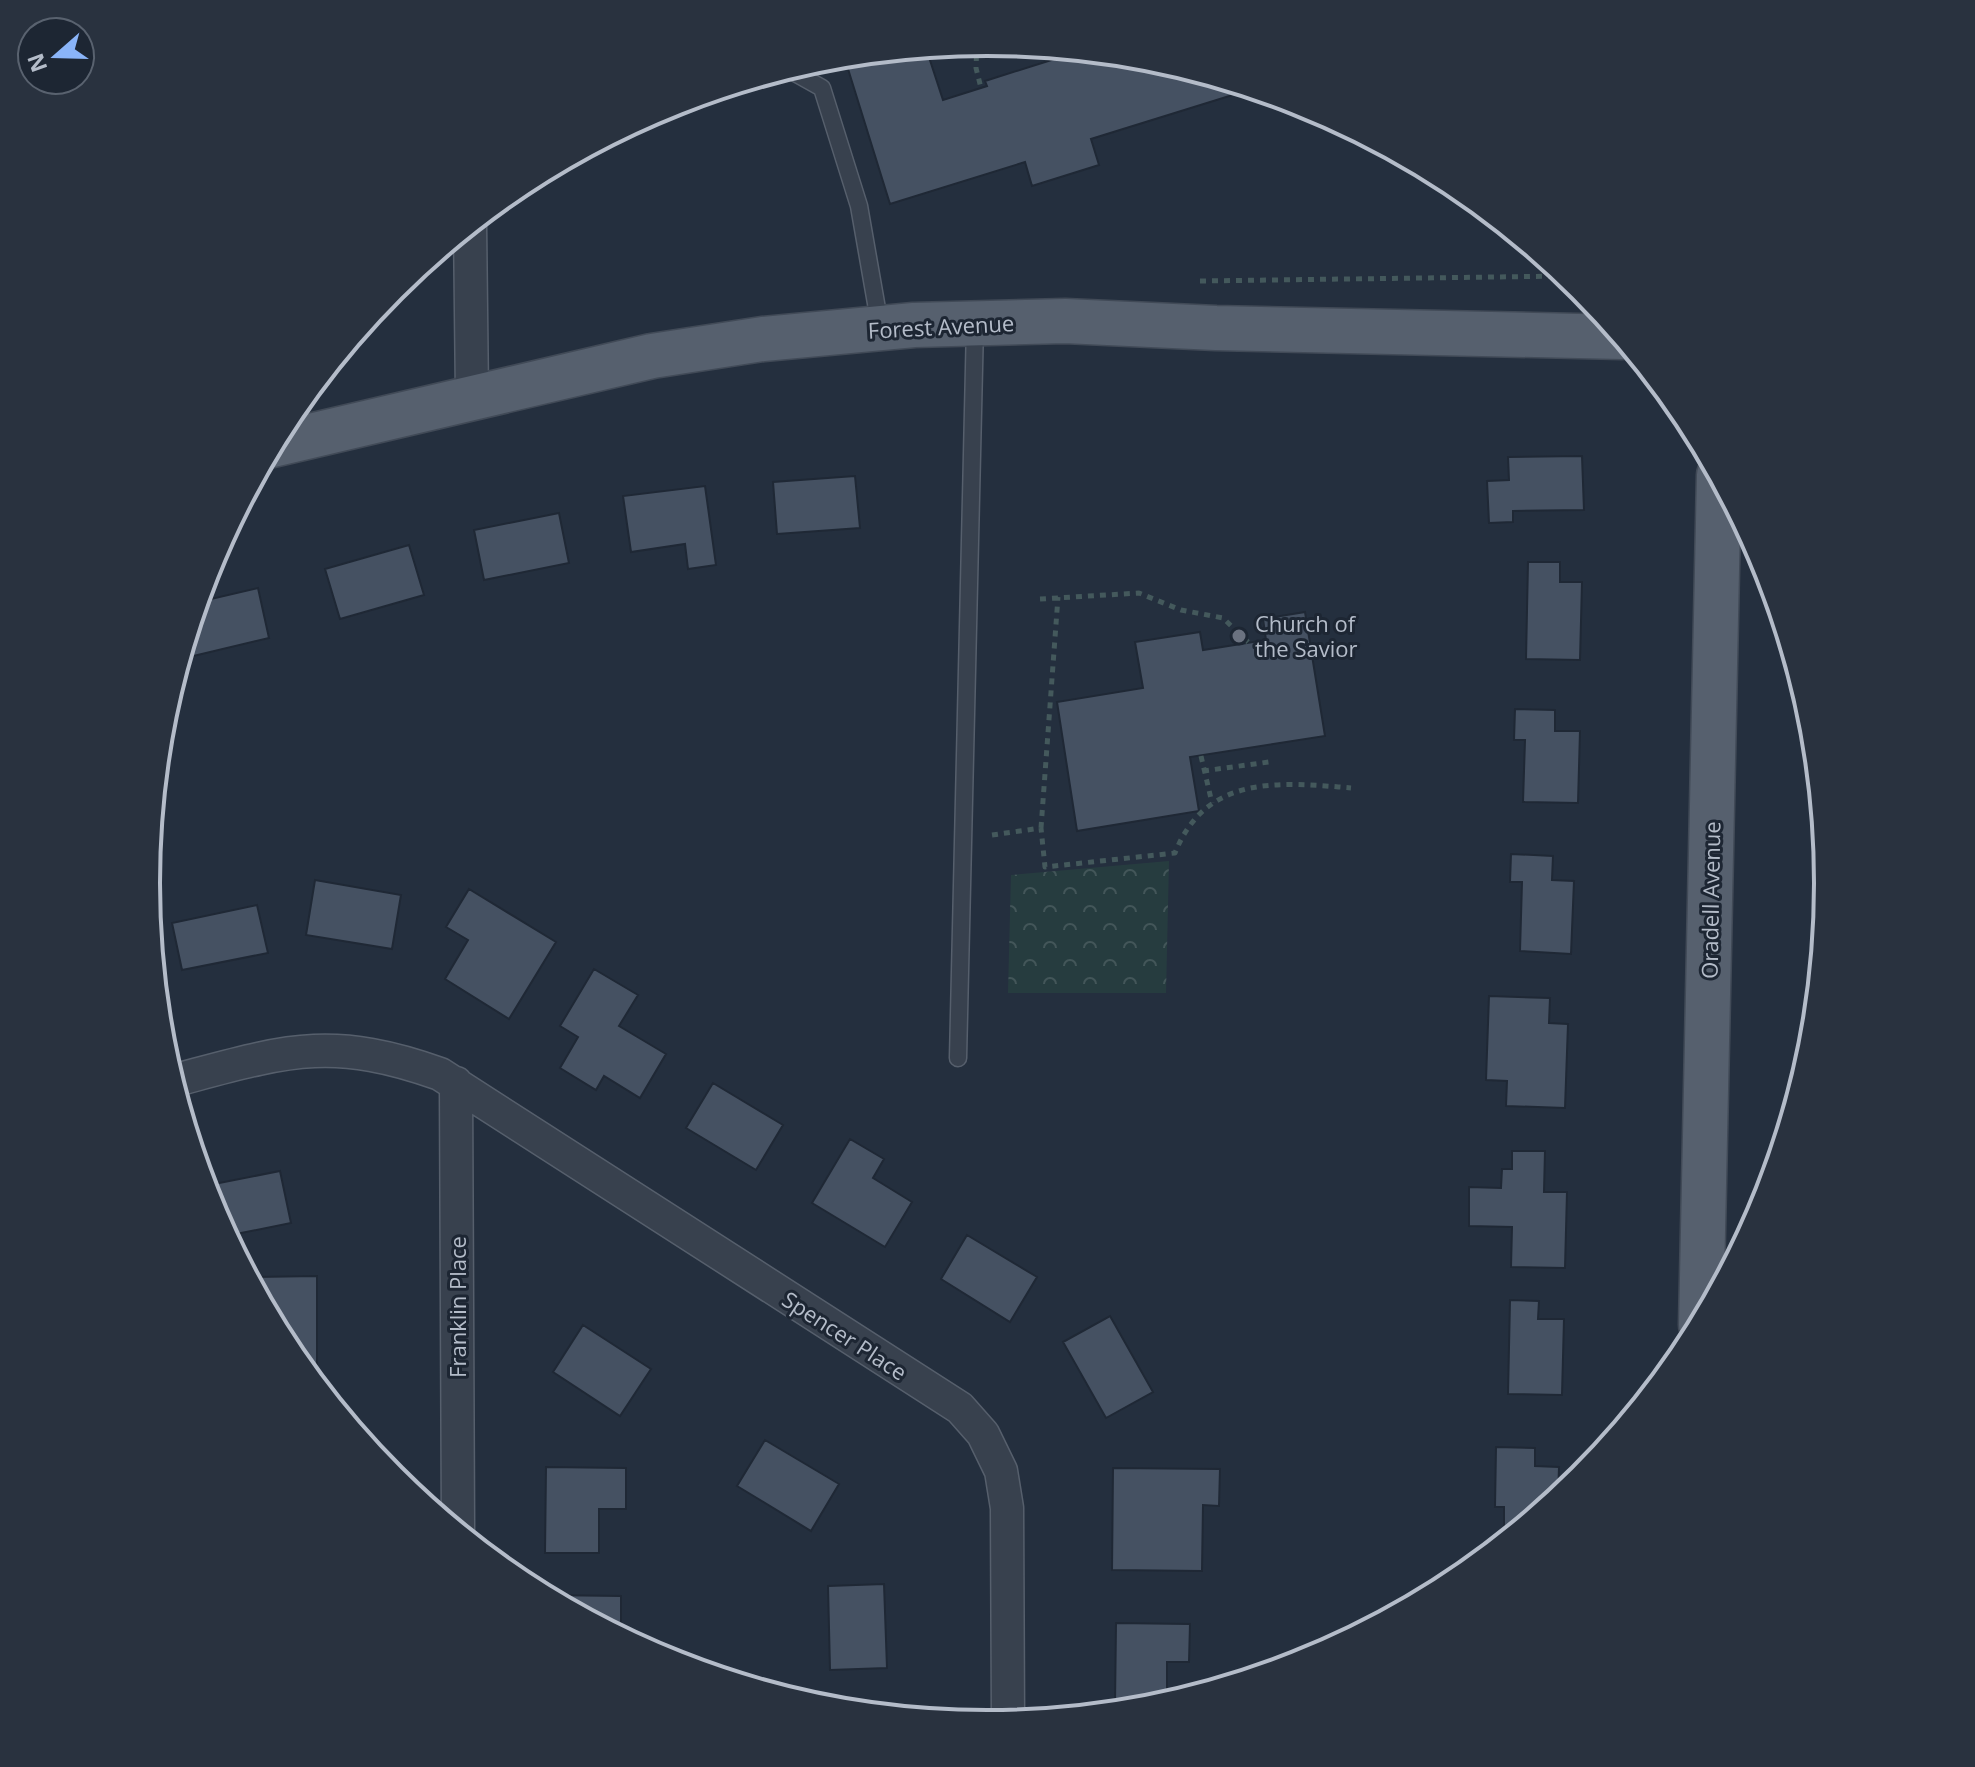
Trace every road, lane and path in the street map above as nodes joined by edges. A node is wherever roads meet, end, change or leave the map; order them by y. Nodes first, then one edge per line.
1 (976, 56) edge
2 (803, 77) edge
3 (981, 88) dead end
4 (470, 238) edge
5 (1549, 276) edge
6 (1191, 281) dead end
7 (975, 323) junction
8 (880, 328) junction
9 (1609, 337) edge
10 (472, 396) junction
11 (289, 441) edge
12 (1719, 497) edge
13 (1058, 597) junction
14 (1040, 599) dead end
15 (1249, 643) dead end
16 (1201, 756) dead end
17 (1269, 762) dead end
18 (1203, 771) junction
19 (1351, 788) dead end
20 (1212, 803) junction
21 (1041, 828) junction
22 (991, 836) dead end
23 (958, 1058) dead end
24 (183, 1078) edge
25 (456, 1083) junction
26 (1702, 1301) edge
27 (458, 1519) edge
28 (1008, 1710) edge

1 - 3 path
2 - 8 lane
4 - 10 street
5 - 6 path
7 - 8 main road, Forest Avenue
7 - 9 main road, Forest Avenue
7 - 23 lane
8 - 10 main road, Forest Avenue
10 - 11 main road, Forest Avenue
12 - 26 main road, Oradell Avenue
13 - 14 path
13 - 15 path
13 - 21 path
16 - 18 path
17 - 18 path
18 - 20 path
19 - 20 path
20 - 21 path
21 - 22 path
24 - 25 street, Spencer Place
25 - 27 street, Franklin Place
25 - 28 street, Spencer Place

